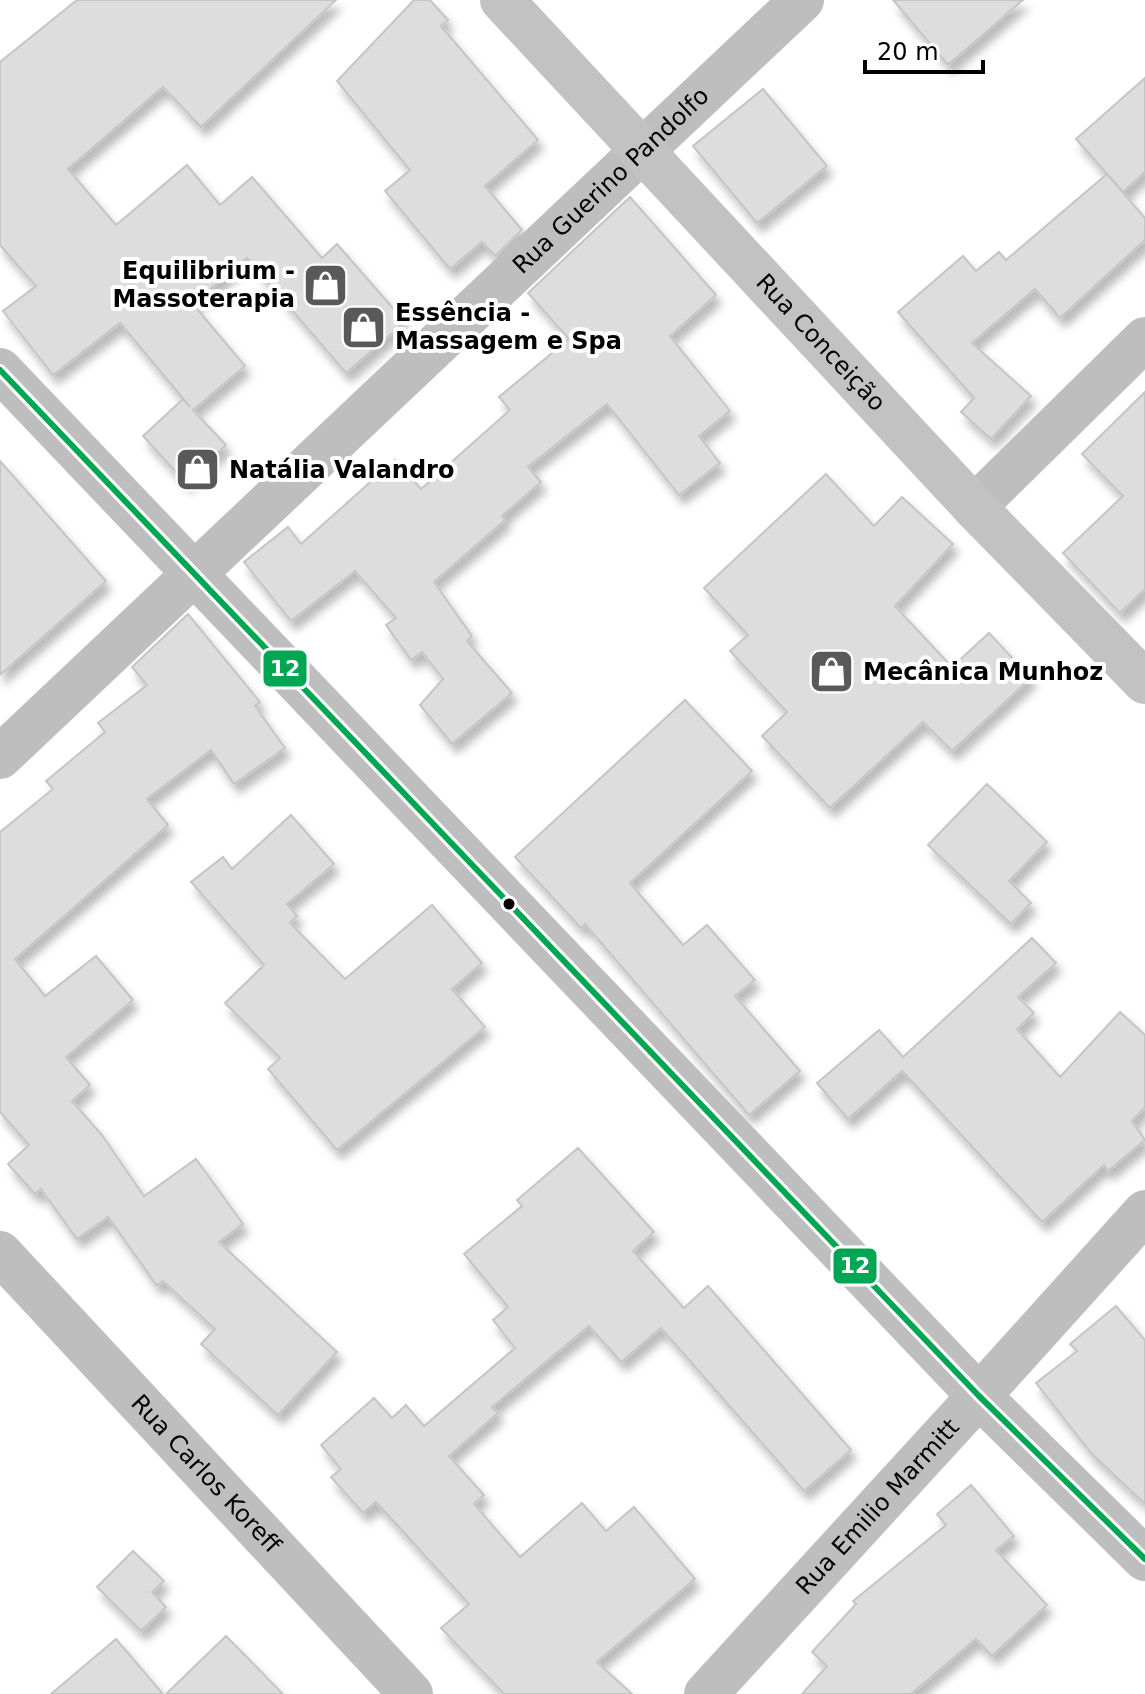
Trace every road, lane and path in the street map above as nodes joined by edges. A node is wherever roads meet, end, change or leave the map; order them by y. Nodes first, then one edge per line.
1 (502, 0) edge
2 (802, 0) edge
3 (643, 150) junction
4 (1145, 339) edge
5 (0, 370) edge
6 (974, 507) junction
7 (192, 574) junction
8 (1145, 682) edge
9 (0, 757) edge
10 (1145, 1212) edge
11 (0, 1253) edge
12 (979, 1396) junction
13 (1145, 1559) edge
14 (411, 1694) edge
15 (706, 1694) edge

1 - 3 main road, Rua Conceição
2 - 3 street, Rua Guerino Pandolfo
3 - 6 main road, Rua Conceição
3 - 7 street, Rua Guerino Pandolfo
4 - 6 street
5 - 7 street
6 - 8 main road, Rua Conceição
7 - 9 street, Rua Guerino Pandolfo
7 - 12 street
10 - 12 street, Rua Emilio Marmitt
11 - 14 street, Rua Carlos Koreff
12 - 13 street
12 - 15 street, Rua Emilio Marmitt

